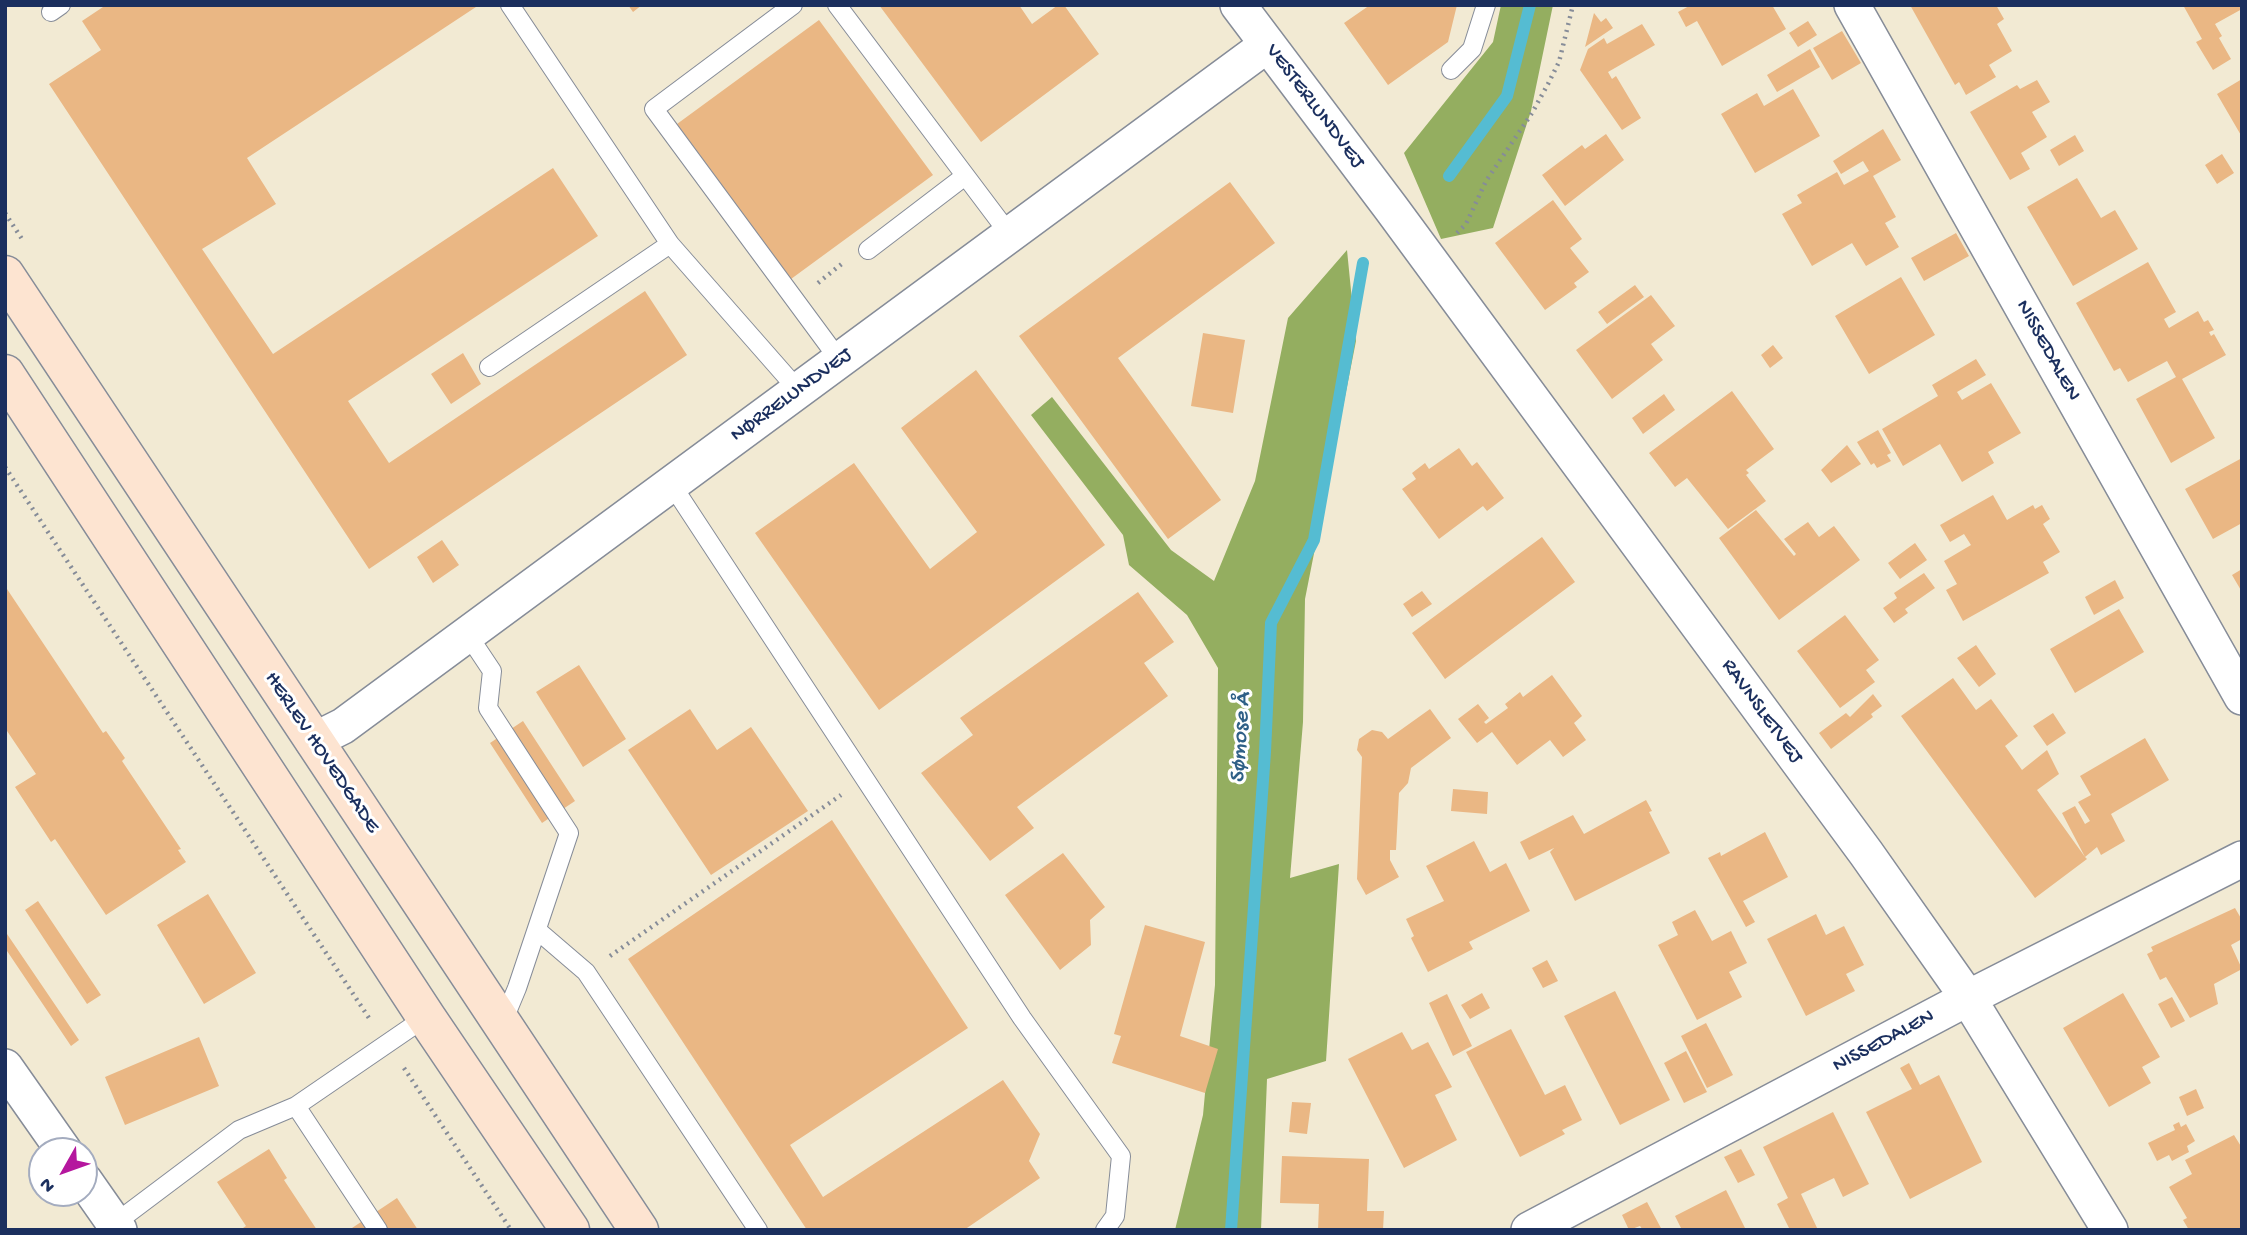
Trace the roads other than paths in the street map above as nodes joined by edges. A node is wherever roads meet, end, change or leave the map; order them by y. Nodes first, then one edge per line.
1 (510, 5) edge
2 (793, 5) edge
3 (837, 5) edge
4 (1238, 5) edge
5 (1486, 5) edge
6 (1852, 5) edge
7 (1267, 45) junction
8 (1451, 70) dead end
9 (965, 176) junction
10 (1391, 208) joint
11 (1010, 235) junction
12 (670, 244) junction
13 (868, 250) road end
14 (5, 275) edge
15 (839, 361) junction
16 (489, 367) dead end
17 (5, 374) edge
18 (799, 391) junction
19 (672, 485) junction
20 (468, 635) junction
21 (2242, 698) edge
22 (313, 741) junction
23 (2242, 859) edge
24 (537, 930) junction
25 (1968, 998) junction
26 (426, 1017) junction
27 (502, 1024) junction
28 (5, 1067) edge
29 (296, 1106) junction
30 (54, 1137) edge
31 (98, 1200) edge
32 (117, 1227) edge
33 (378, 1230) edge
34 (570, 1230) edge
35 (639, 1230) edge
36 (758, 1230) edge
37 (1105, 1230) edge
38 (1528, 1230) edge
39 (2110, 1230) edge

1 - 12 lane
2 - 15 lane
3 - 9 lane
4 - 7 street, VESTERLUNDVEJ
5 - 8 lane
6 - 21 street, NISSEDALEN
7 - 10 street, VESTERLUNDVEJ
7 - 11 street, NØRRELUNDVEJ
9 - 11 lane
9 - 13 lane
10 - 25 street, RAVNSLETVEJ
11 - 15 street, NØRRELUNDVEJ
12 - 16 lane
12 - 18 lane
14 - 22 main road, HERLEV HOVEDGADE
15 - 18 street, NØRRELUNDVEJ
17 - 26 main road
18 - 19 street, NØRRELUNDVEJ
19 - 20 street, NØRRELUNDVEJ
19 - 37 lane
20 - 22 street, NØRRELUNDVEJ
20 - 24 lane
22 - 27 main road, HERLEV HOVEDGADE
23 - 25 street, NISSEDALEN
24 - 27 lane
24 - 36 lane
25 - 38 street, NISSEDALEN
25 - 39 street, RAVNSLETVEJ
26 - 29 lane
26 - 34 main road
27 - 35 main road, HERLEV HOVEDGADE
28 - 30 street
29 - 32 lane
29 - 33 lane
31 - 32 street

